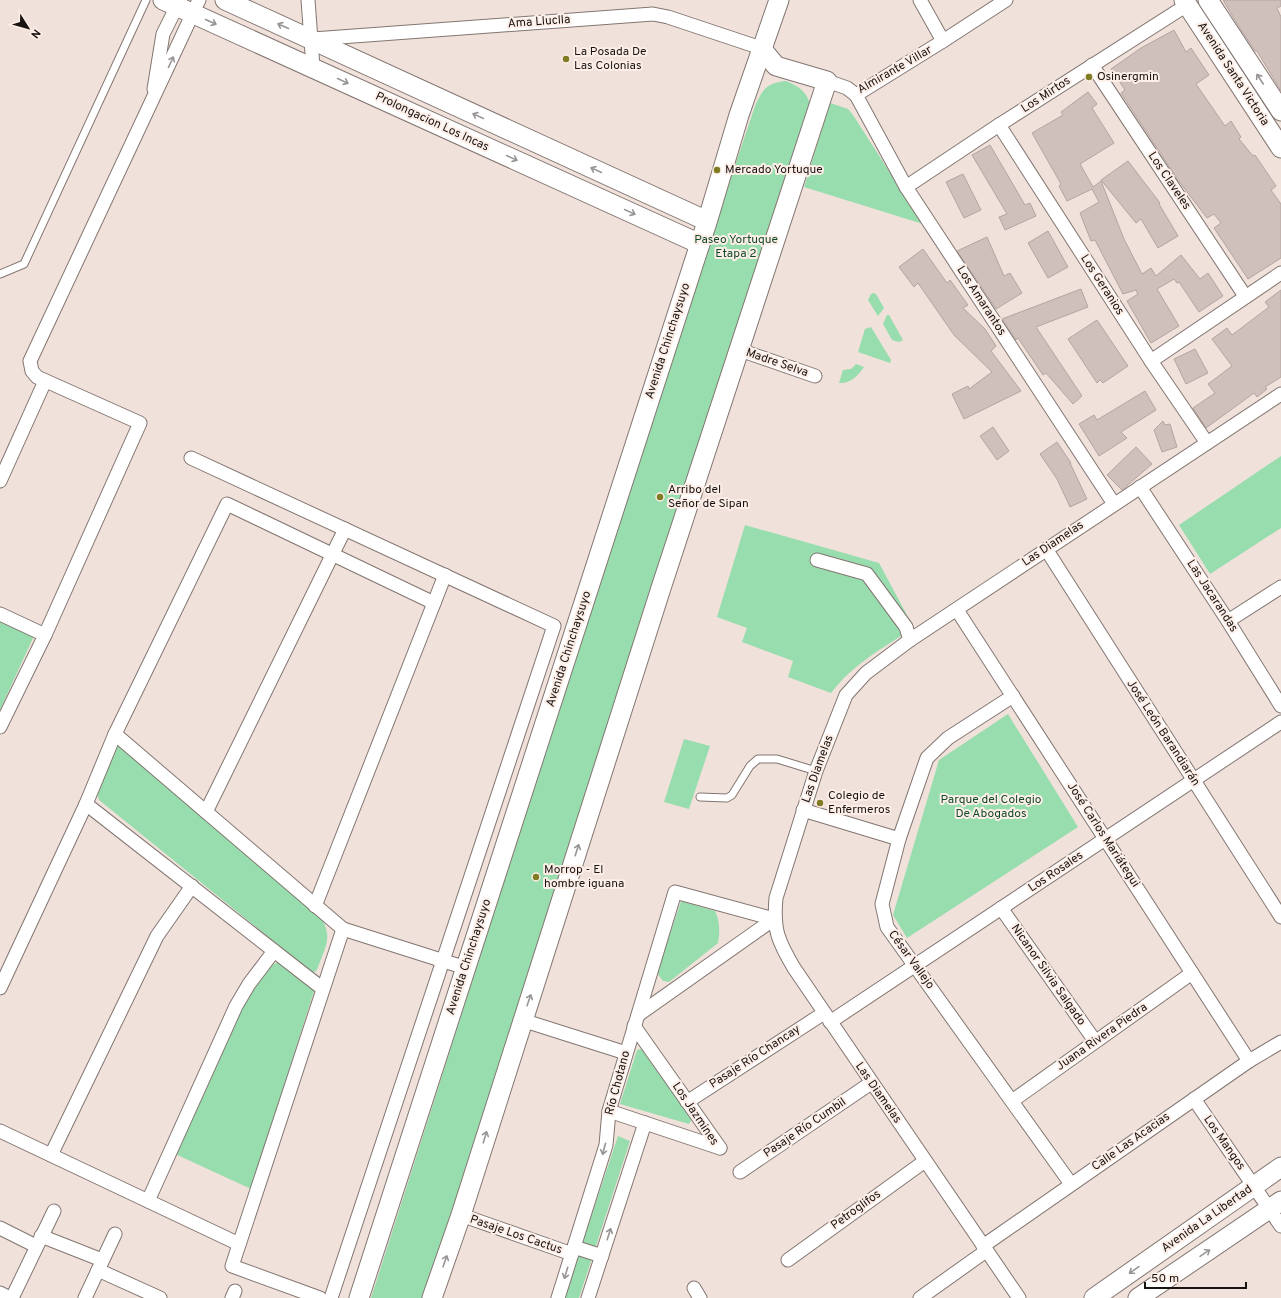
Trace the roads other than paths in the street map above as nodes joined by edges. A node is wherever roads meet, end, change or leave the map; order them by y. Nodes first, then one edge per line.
1 (146, 0) edge
2 (225, 0) edge
3 (308, 0) edge
4 (779, 0) edge
5 (920, 0) edge
6 (1006, 0) edge
7 (1208, 0) edge
8 (1186, 2) edge
9 (182, 4) edge
10 (311, 39) junction
11 (943, 41) junction
12 (761, 48) junction
13 (1092, 65) junction
14 (313, 67) junction
15 (827, 81) junction
16 (856, 95) junction
17 (152, 104) junction
18 (1281, 111) edge
19 (999, 125) junction
20 (1281, 148) edge
21 (906, 187) junction
22 (707, 221) junction
23 (700, 244) junction
24 (1281, 273) edge
25 (0, 274) edge
26 (1246, 296) junction
27 (740, 350) junction
28 (1151, 361) junction
29 (815, 376) dead end
30 (45, 381) junction
31 (1281, 394) edge
32 (1207, 443) junction
33 (191, 458) dead end
34 (0, 481) edge
35 (1140, 487) junction
36 (1114, 504) junction
37 (345, 529) junction
38 (1046, 549) junction
39 (333, 554) junction
40 (817, 560) dead end
41 (445, 575) junction
42 (1281, 587) edge
43 (434, 603) junction
44 (957, 610) junction
45 (0, 614) edge
46 (1228, 620) junction
47 (45, 635) junction
48 (910, 640) junction
49 (1012, 696) junction
50 (1281, 706) edge
51 (1281, 722) edge
52 (0, 727) edge
53 (115, 734) junction
54 (816, 771) junction
55 (1194, 780) junction
56 (700, 798) dead end
57 (86, 804) junction
58 (803, 810) junction
59 (206, 812) junction
60 (899, 839) junction
61 (1105, 839) junction
62 (192, 886) junction
63 (315, 906) junction
64 (1002, 908) junction
65 (1281, 916) edge
66 (774, 919) junction
67 (343, 929) junction
68 (274, 951) junction
69 (443, 960) junction
70 (915, 966) junction
71 (466, 968) junction
72 (1192, 973) junction
73 (0, 988) edge
74 (323, 989) junction
75 (827, 1017) junction
76 (522, 1020) junction
77 (636, 1020) junction
78 (1095, 1041) junction
79 (1281, 1042) edge
80 (626, 1053) junction
81 (1249, 1061) junction
82 (871, 1084) junction
83 (1194, 1099) junction
84 (1012, 1100) junction
85 (687, 1102) junction
86 (609, 1111) junction
87 (645, 1123) junction
88 (0, 1131) edge
89 (51, 1155) junction
90 (925, 1161) junction
91 (1281, 1167) edge
92 (740, 1172) dead end
93 (1071, 1184) junction
94 (1254, 1186) junction
95 (148, 1201) junction
96 (1275, 1205) edge
97 (54, 1211) dead end
98 (461, 1215) junction
99 (1281, 1226) edge
100 (0, 1228) edge
101 (115, 1234) dead end
102 (39, 1241) junction
103 (239, 1244) junction
104 (985, 1248) junction
105 (573, 1250) junction
106 (602, 1256) junction
107 (788, 1260) dead end
108 (100, 1265) junction
109 (0, 1293) edge
110 (11, 1298) edge
111 (85, 1298) edge
112 (160, 1298) edge
113 (320, 1298) edge
114 (331, 1298) edge
115 (359, 1298) edge
116 (432, 1298) edge
117 (558, 1298) edge
118 (588, 1298) edge
119 (920, 1298) edge
120 (1019, 1298) edge
121 (1094, 1298) edge
122 (1138, 1298) edge

1 - 25 lane
10 -> 2 street, Prolongacion Los Incas
3 - 10 street
4 - 12 street, Avenida Chinchaysuyo
5 - 11 street
6 - 11 street, Almirante Villar
18 -> 7 street, Avenida Santa Victoria
8 - 13 street, Los Mirtos
8 - 20 street, Avenida Santa Victoria
9 -> 14 street, Prolongacion Los Incas
17 -> 9 street
9 - 17 street
10 - 12 street, Ama Lluclla
10 - 14 street
22 -> 10 street, Prolongacion Los Incas
11 - 16 street, Almirante Villar
12 - 15 street, Almirante Villar
12 - 22 street, Avenida Chinchaysuyo
13 - 19 street, Los Mirtos
13 - 26 street, Los Claveles
14 -> 23 street, Prolongacion Los Incas
15 - 16 street, Almirante Villar
15 - 27 street
16 - 21 street, Los Amarantos
17 - 30 street
19 - 21 street, Los Mirtos
19 - 28 street, Los Geranios
21 - 36 street, Los Amarantos
22 - 23 street, Avenida Chinchaysuyo
23 - 71 street, Avenida Chinchaysuyo
24 - 26 street
26 - 28 street
27 - 29 street, Madre Selva
76 -> 27 street
28 - 32 street, Los Geranios
30 - 34 street
30 - 47 street
31 - 32 street, Las Diamelas
32 - 35 street, Las Diamelas
33 - 37 street
35 - 36 street, Las Diamelas
35 - 46 street, Las Jacarandas
36 - 38 street, Las Diamelas
37 - 39 street
37 - 41 street
38 - 44 street, Las Diamelas
38 - 55 street, José León Barandiarán
39 - 43 street
39 - 53 street
39 - 59 street
40 - 48 street
41 - 43 street
41 - 69 street
42 - 46 street
43 - 63 street
44 - 48 street, Las Diamelas
44 - 49 street, José Carlos Mariátegui
45 - 47 street
46 - 50 street, Las Jacarandas
47 - 52 street
48 - 54 street, Las Diamelas
49 - 60 street, César Vallejo
49 - 61 street, José Carlos Mariátegui
51 - 55 street, Los Rosales
53 - 57 street
53 - 59 street
54 - 56 lane
54 - 58 street, Las Diamelas
55 - 61 street, Los Rosales
55 - 65 street, José León Barandiarán
57 - 62 street
57 - 73 street
58 - 60 street
58 - 66 street, Las Diamelas
59 - 63 street
60 - 70 street, César Vallejo
61 - 64 street, Los Rosales
61 - 72 street, José Carlos Mariátegui
62 - 68 street
62 - 89 street
63 - 67 street
64 - 70 street, Los Rosales
64 - 78 street, Nicanor Silvia Salgado
66 - 75 street, Las Diamelas
66 - 77 street
66 - 77 street, Río Chotano
67 - 69 street
67 - 74 street
68 - 74 street
68 - 95 street
69 - 71 street
69 - 114 street
70 - 75 street, Los Rosales
70 - 84 street, César Vallejo
71 - 115 street, Avenida Chinchaysuyo
72 - 78 street, Juana Rivera Piedra
72 - 81 street, José Carlos Mariátegui
74 - 103 street
75 - 82 street, Las Diamelas
75 - 85 street, Pasaje Río Chancay
76 - 80 street
98 -> 76 street
77 - 80 street, Río Chotano
77 - 85 street, Los Jazmines
78 - 84 street, Juana Rivera Piedra
79 - 81 street, Calle Las Acacias
80 - 86 street, Río Chotano
81 - 83 street, Calle Las Acacias
82 - 90 street, Las Diamelas
82 - 92 street, Pasaje Río Cumbil
83 - 93 street, Calle Las Acacias
83 - 94 street, Los Mangos
84 - 93 street, César Vallejo
85 - 87 street, Los Jazmines
86 - 87 street, Los Jazmines
86 -> 105 street, Río Chotano
106 -> 87 street
88 - 89 street
89 - 95 street
90 - 104 street, Las Diamelas
90 - 107 street, Petroglifos
91 - 94 street, Avenida La Libertad
93 - 104 street, Calle Las Acacias
94 - 96 street, Los Mangos
94 -> 121 street, Avenida La Libertad
95 - 103 street
96 - 99 street, Los Mangos
122 -> 96 street
97 - 102 street
98 - 105 street, Pasaje Los Cactus
116 -> 98 street
100 - 102 street
101 - 108 street
102 - 108 street
102 - 110 street
103 - 113 street
104 - 119 street, Calle Las Acacias
104 - 120 street, Las Diamelas
105 - 106 street, Pasaje Los Cactus
105 -> 117 street, Río Chotano
106 - 118 street
108 - 111 street
108 - 112 street
109 - 110 street

